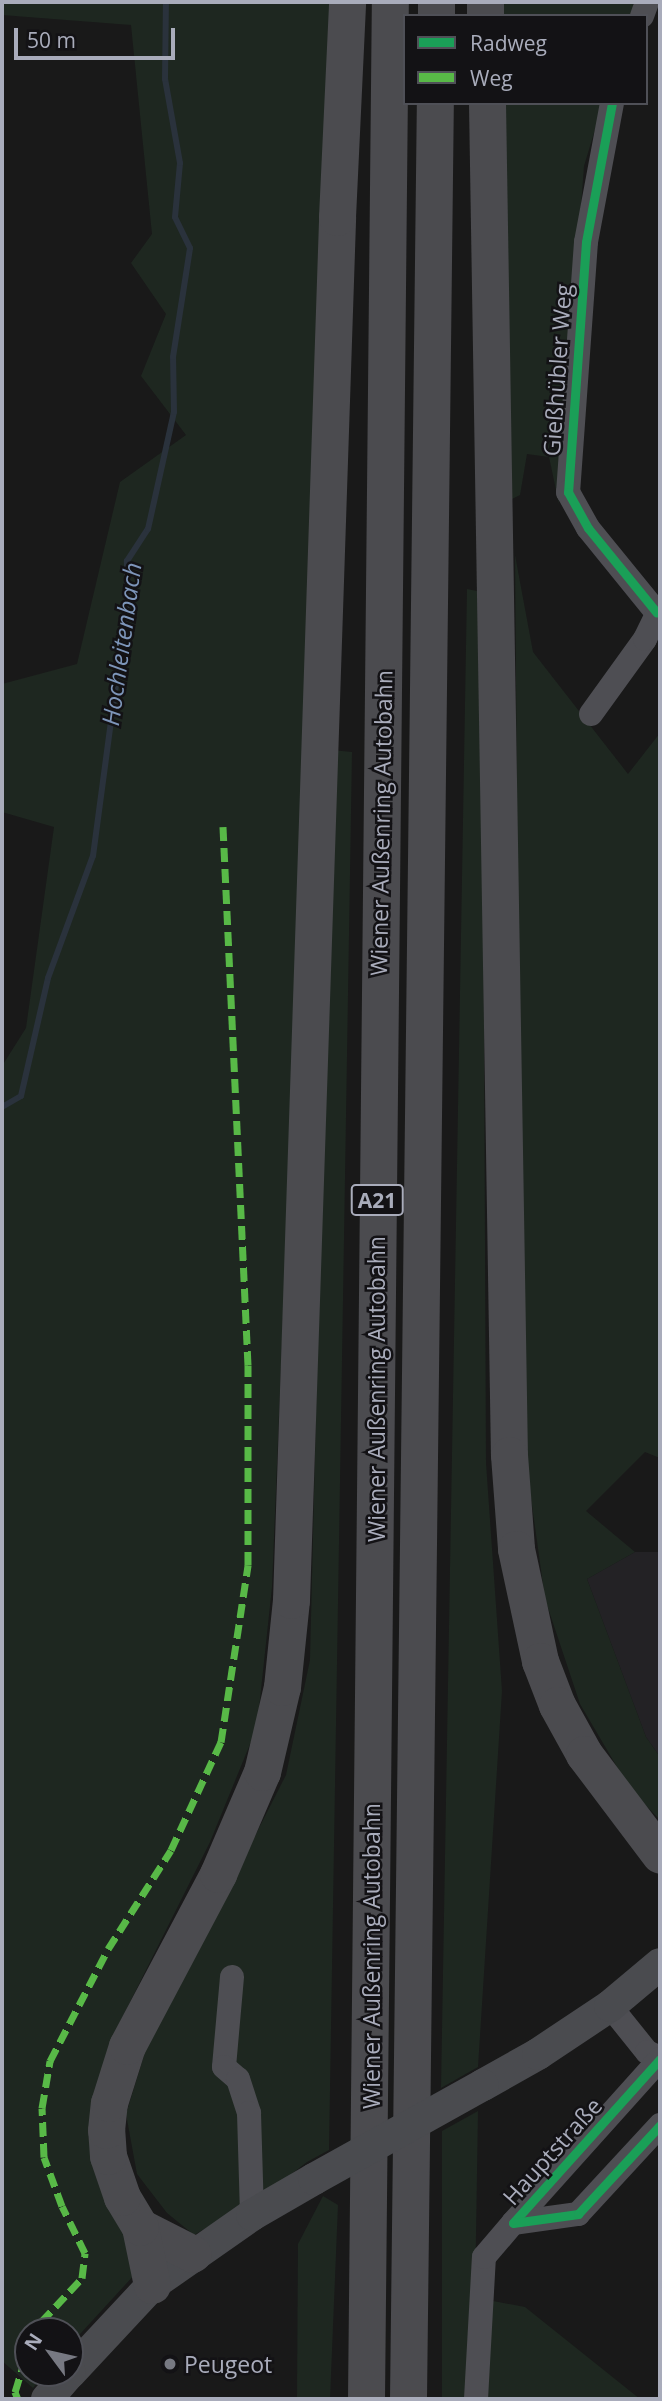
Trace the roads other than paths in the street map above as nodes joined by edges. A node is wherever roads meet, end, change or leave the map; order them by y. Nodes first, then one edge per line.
1 (347, 2) edge
2 (390, 2) edge
3 (435, 105) edge
4 (487, 105) edge
5 (612, 105) edge
6 (659, 610) edge
7 (591, 714) dead end
8 (660, 1855) edge
9 (660, 1964) edge
10 (232, 1977) dead end
11 (610, 2006) junction
12 (660, 2058) edge
13 (660, 2125) edge
14 (252, 2214) junction
15 (513, 2222) junction
16 (140, 2227) junction
17 (193, 2254) junction
18 (152, 2285) junction
19 (84, 2358) edge
20 (366, 2399) edge
21 (408, 2399) edge
22 (476, 2399) edge

1 - 16 highway
2 - 20 highway, Wiener Außenring Autobahn / A21
3 - 21 highway, Wiener Außenring Autobahn / A21
4 - 8 highway
5 - 6 street, Gießhübler Weg
6 - 7 street
9 - 11 main road
10 - 14 street
11 - 12 street
11 - 14 main road, bridge
12 - 15 street, Hauptstraße
13 - 15 street, Hauptstraße
14 - 17 main road
15 - 22 street
16 - 17 highway
16 - 18 highway
17 - 18 main road
18 - 19 main road

